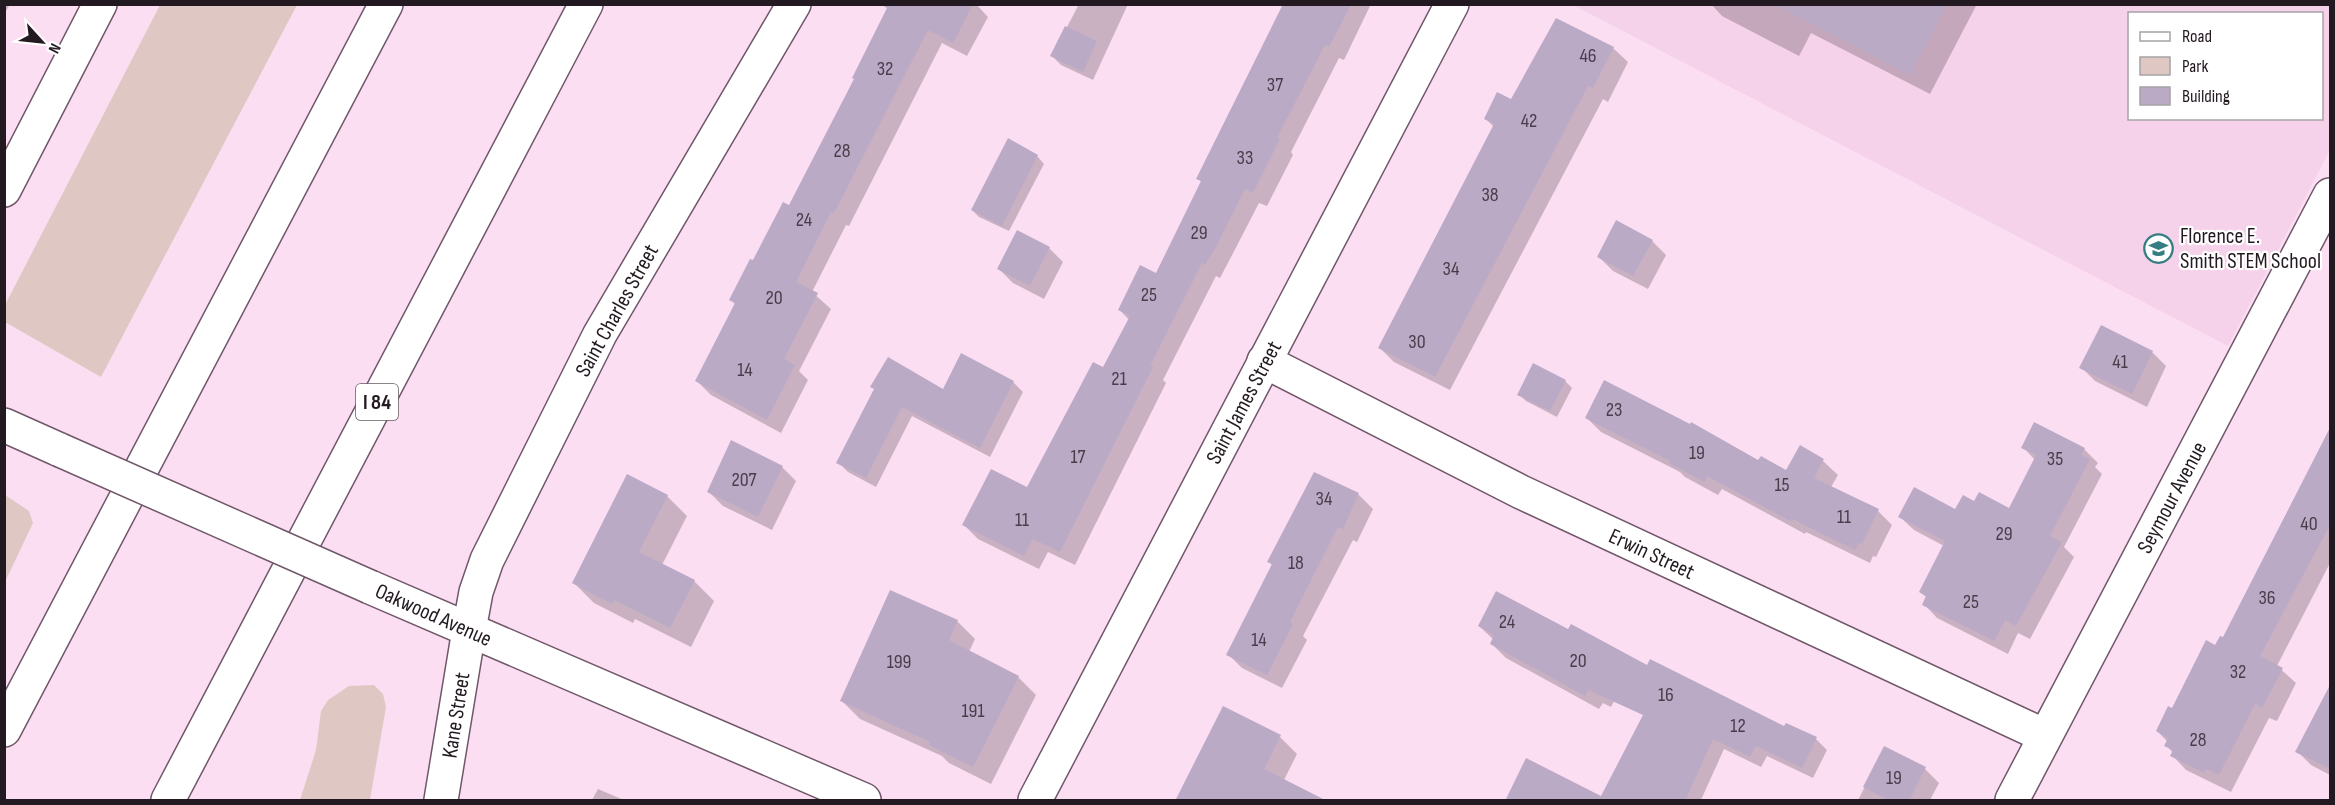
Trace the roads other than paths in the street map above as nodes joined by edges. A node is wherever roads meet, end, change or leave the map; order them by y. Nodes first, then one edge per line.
1 (100, 4) edge
2 (386, 4) edge
3 (586, 4) edge
4 (794, 4) edge
5 (1452, 4) edge
6 (4, 190) edge
7 (2331, 195) edge
8 (1264, 361) junction
9 (4, 425) edge
10 (469, 630) junction
11 (4, 730) edge
12 (2045, 736) junction
13 (168, 801) edge
14 (441, 801) edge
15 (864, 801) edge
16 (1035, 801) edge
17 (2012, 801) edge

1 - 6 main road
2 - 11 main road
3 - 13 main road, I 84
4 - 10 main road, Saint Charles Street
5 - 8 main road, Saint James Street
7 - 12 main road, Seymour Avenue
8 - 12 main road, Erwin Street
8 - 16 main road, Saint James Street
9 - 10 main road, Oakwood Avenue, bridge
10 - 14 main road, Kane Street
10 - 15 main road, Oakwood Avenue
12 - 17 main road, Seymour Avenue

